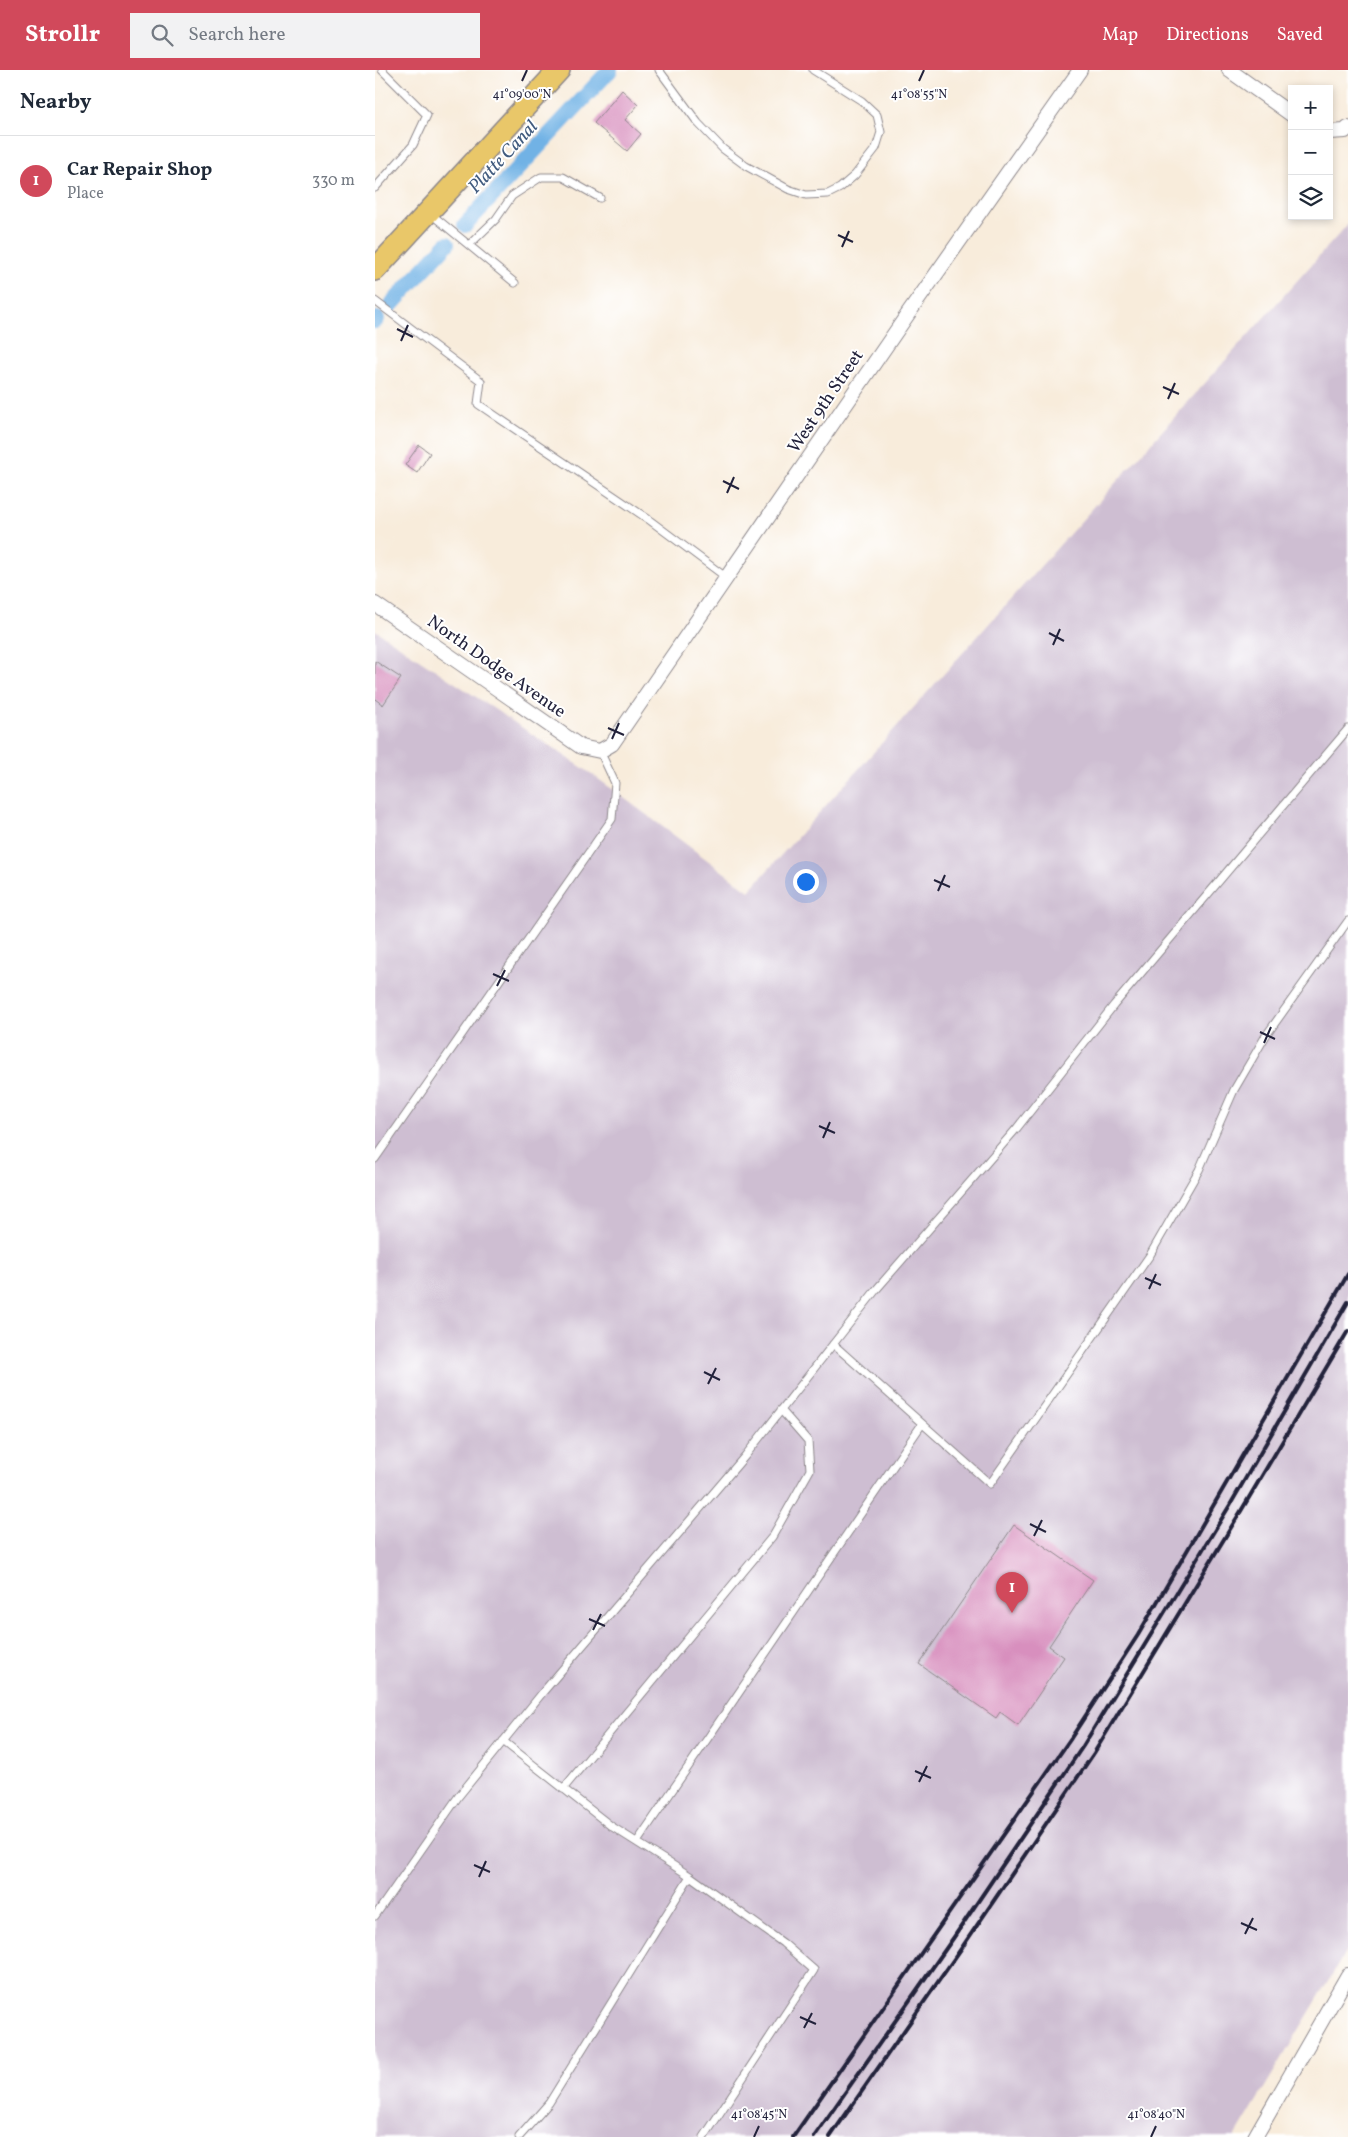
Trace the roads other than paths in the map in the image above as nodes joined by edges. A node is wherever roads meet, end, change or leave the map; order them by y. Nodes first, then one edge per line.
1 (382, 70) edge
2 (559, 70) edge
3 (659, 70) edge
4 (813, 70) edge
5 (1080, 70) edge
6 (1229, 70) edge
7 (1288, 112) edge
8 (1346, 129) edge
9 (1333, 131) edge
10 (375, 188) edge
11 (601, 198) dead end
12 (428, 212) junction
13 (469, 246) junction
14 (375, 268) edge
15 (515, 283) dead end
16 (375, 301) edge
17 (727, 578) junction
18 (375, 604) edge
19 (1348, 729) edge
20 (601, 751) junction
21 (1348, 921) edge
22 (375, 1159) edge
23 (833, 1344) junction
24 (781, 1410) junction
25 (922, 1424) junction
26 (503, 1741) junction
27 (563, 1789) junction
28 (637, 1842) junction
29 (690, 1876) junction
30 (375, 1916) edge
31 (1348, 1976) edge
32 (519, 2137) edge
33 (704, 2137) edge
34 (1255, 2137) edge

1 - 10 lane
2 - 12 main road
3 - 4 lane
5 - 17 street, West 9th Street
6 - 7 street
8 - 9 street
11 - 13 lane
12 - 13 lane
12 - 14 main road
13 - 15 lane
16 - 17 lane
17 - 20 street, West 9th Street
18 - 20 street, North Dodge Avenue
19 - 23 lane
20 - 22 lane
21 - 25 lane
23 - 24 lane
23 - 25 lane
24 - 26 lane
24 - 27 lane
25 - 28 lane
26 - 27 lane
26 - 30 lane
27 - 28 lane
28 - 29 lane
29 - 32 lane
29 - 33 lane
31 - 34 street

